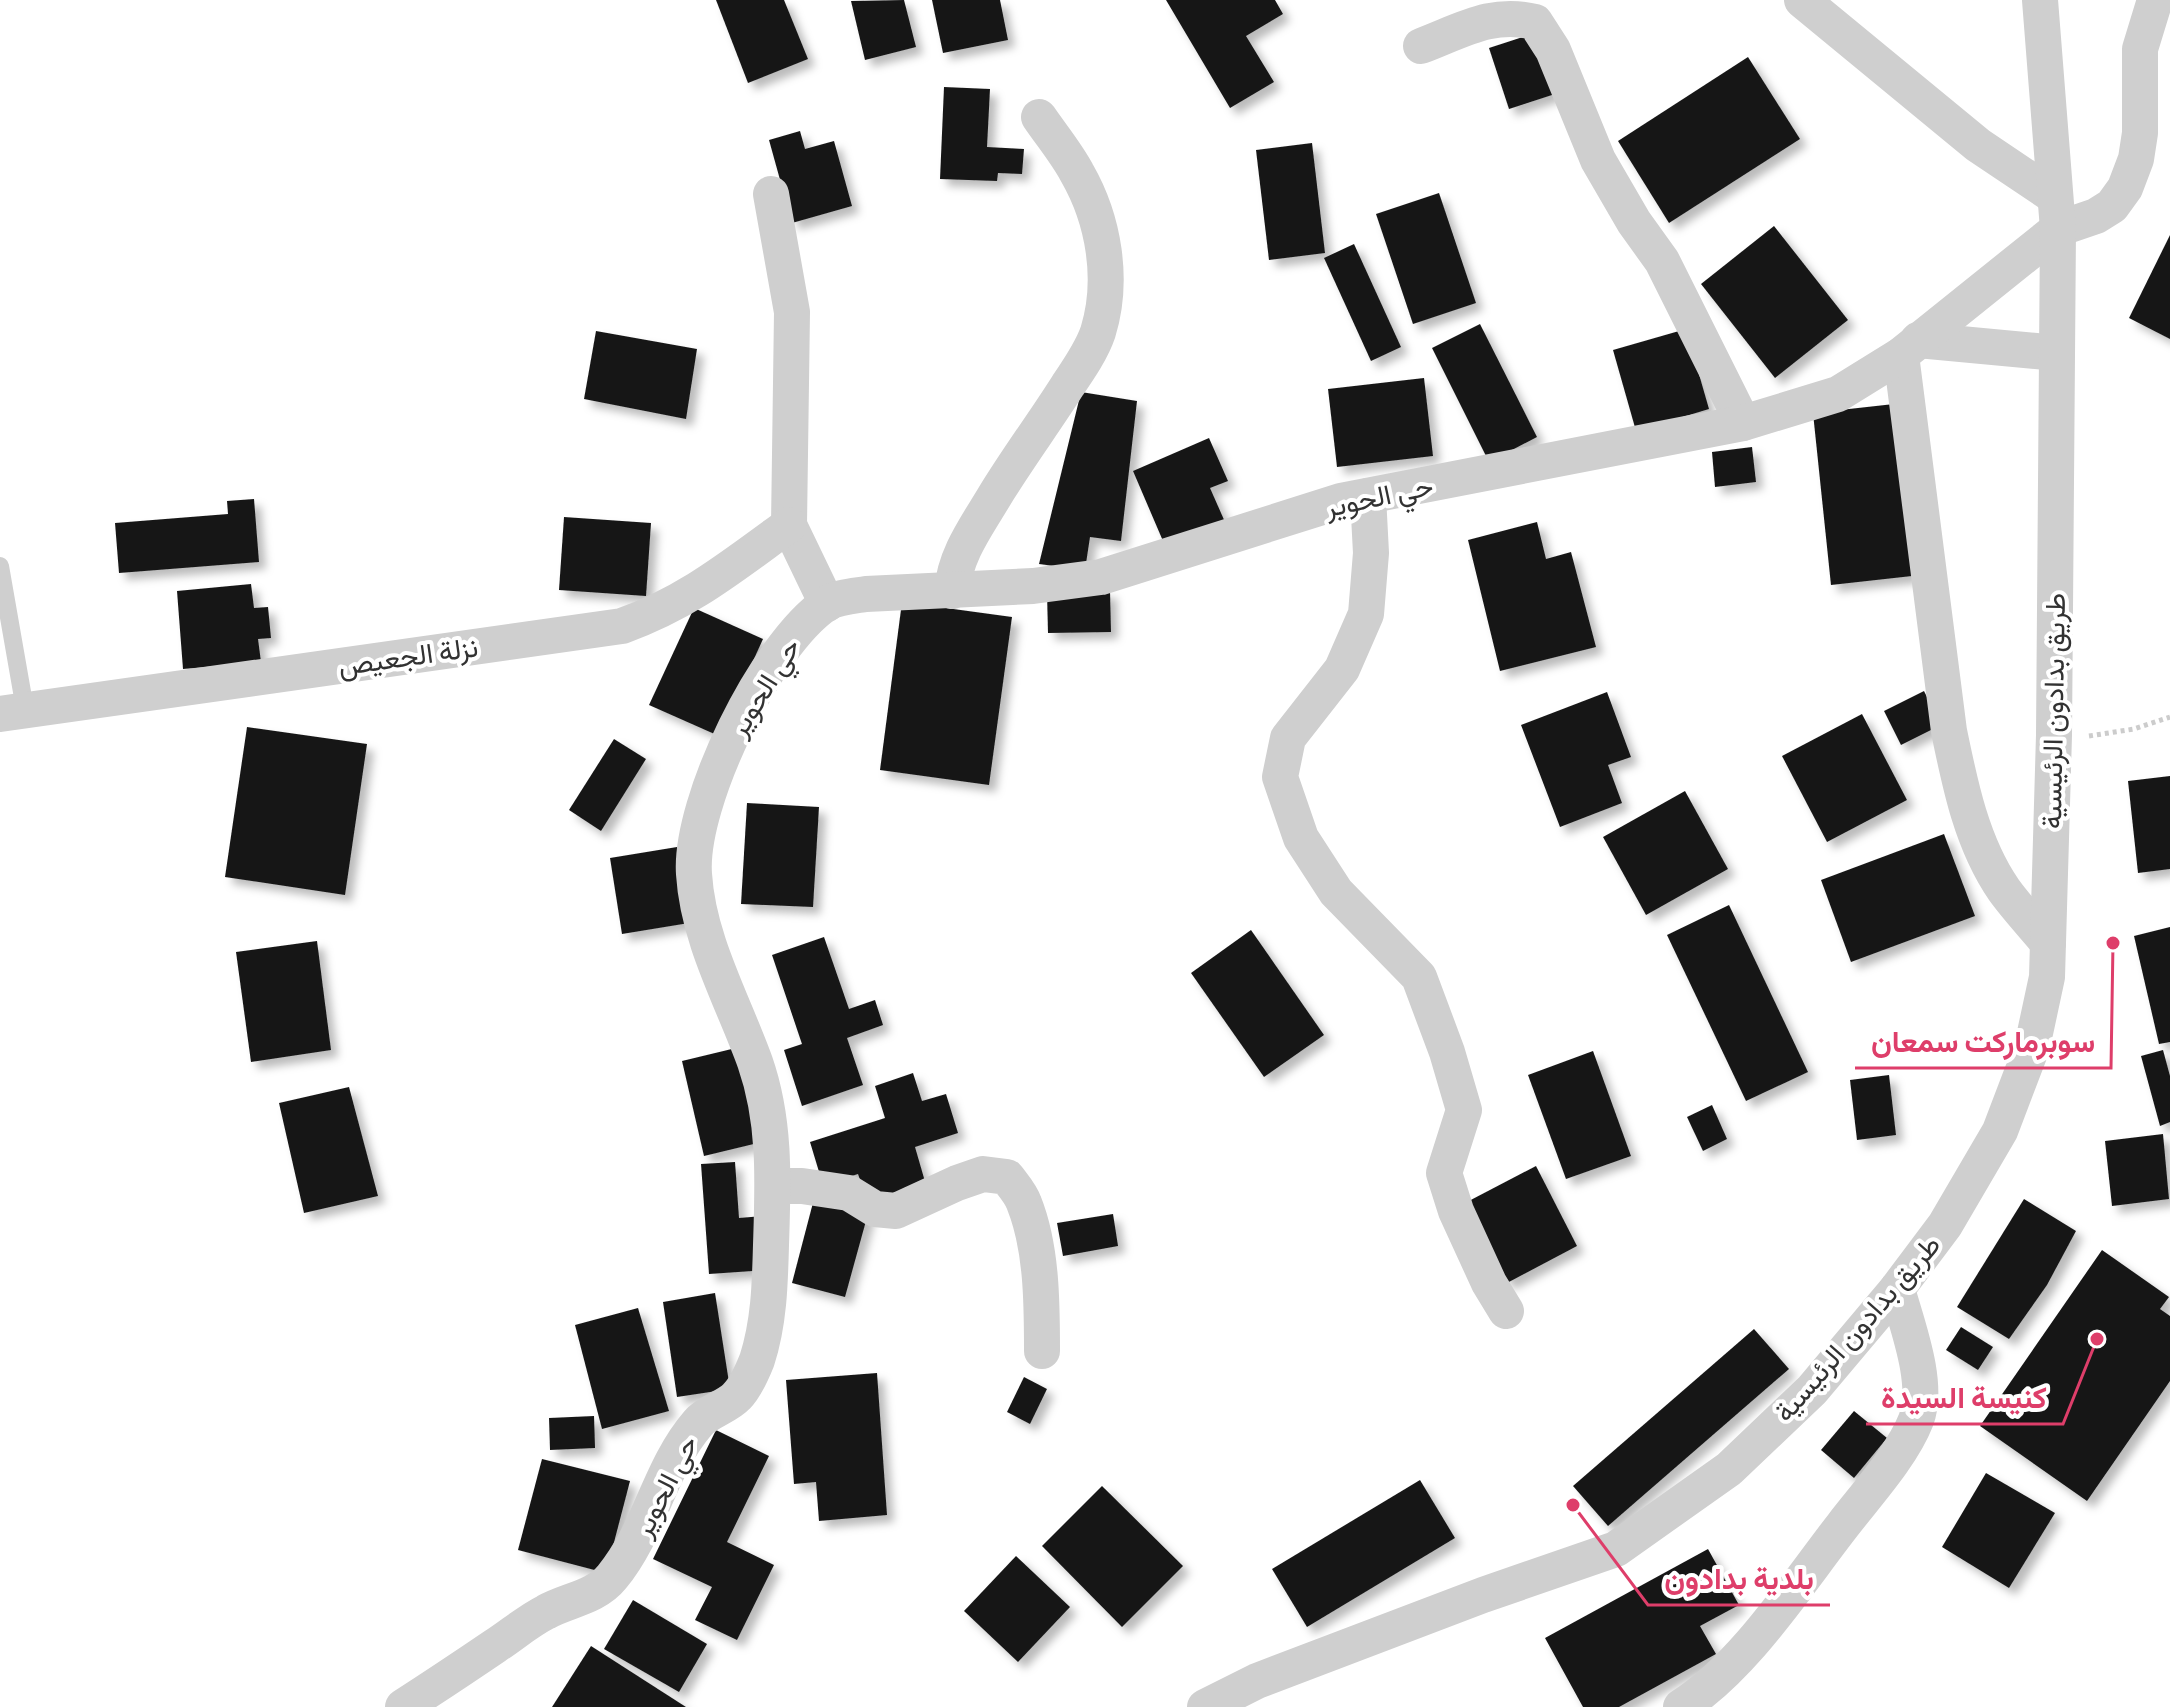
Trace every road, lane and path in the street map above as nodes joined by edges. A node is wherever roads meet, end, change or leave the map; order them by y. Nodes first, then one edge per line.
1 (1802, 0) edge
2 (2040, 0) edge
3 (2155, 0) edge
4 (1421, 46) dead end
5 (1039, 117) dead end
6 (771, 194) dead end
7 (2056, 213) junction
8 (1910, 348) junction
9 (2057, 353) junction
10 (1743, 423) junction
11 (1368, 496) junction
12 (789, 525) junction
13 (0, 566) edge
14 (952, 591) junction
15 (827, 604) junction
16 (12, 712) edge
17 (2170, 717) edge
18 (2054, 735) junction
19 (2048, 943) junction
20 (773, 1186) junction
21 (1897, 1289) junction
22 (1506, 1311) dead end
23 (1042, 1351) dead end
24 (403, 1707) edge
25 (1205, 1707) edge
26 (1681, 1707) edge

1 - 7 street
2 - 7 street, طريق بدادون الرئيسية
3 - 7 street, حي الحوير
4 - 10 street
5 - 14 street
6 - 12 street
7 - 8 street, حي الحوير
7 - 9 street, طريق بدادون الرئيسية
8 - 9 street
8 - 10 street, حي الحوير
8 - 19 street
9 - 18 street, طريق بدادون الرئيسية
10 - 11 street, حي الحوير
11 - 14 street, حي الحوير
11 - 22 street
12 - 15 street
12 - 16 street, نزلة الجعيص
13 - 16 lane
14 - 15 street, حي الحوير
15 - 20 street, حي الحوير
17 - 18 path
18 - 19 street, طريق بدادون الرئيسية
19 - 21 street, طريق بدادون الرئيسية
20 - 23 street
20 - 24 street, حي الحوير
21 - 25 street, طريق بدادون الرئيسية
21 - 26 street

